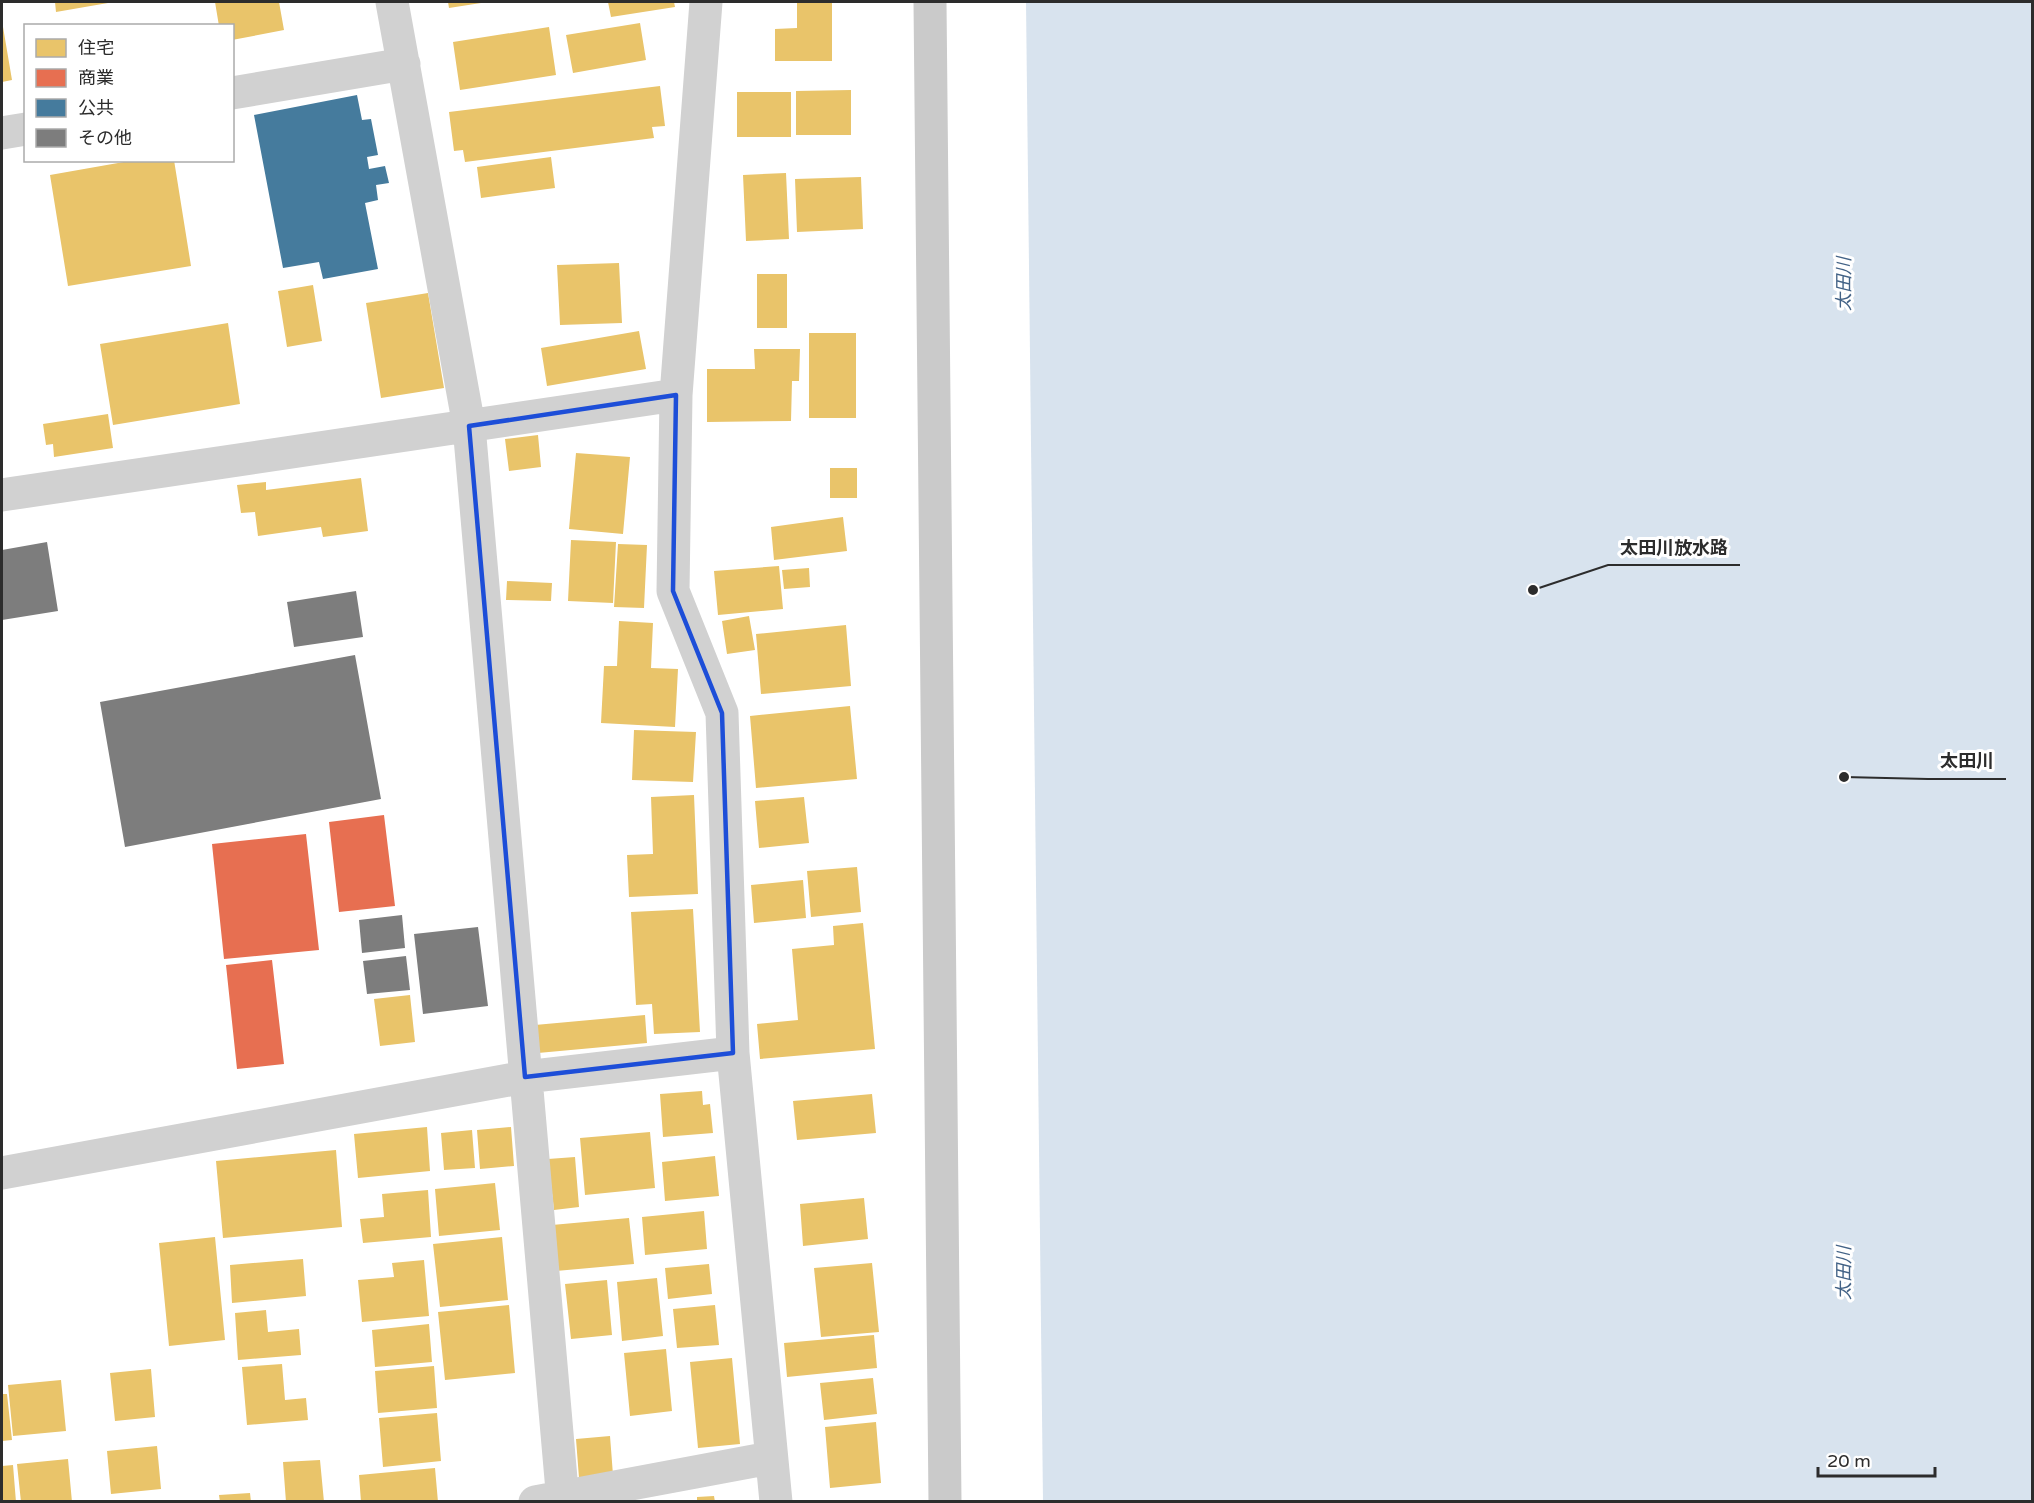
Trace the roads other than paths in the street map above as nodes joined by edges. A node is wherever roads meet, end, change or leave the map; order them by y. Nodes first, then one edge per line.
1 (392, 2) edge
2 (706, 2) edge
3 (930, 2) edge
4 (404, 64) junction
5 (234, 93) edge
6 (24, 129) edge
7 (2, 133) edge
8 (676, 395) junction
9 (469, 426) junction
10 (2, 495) edge
11 (732, 1053) junction
12 (525, 1077) junction
13 (2, 1173) edge
14 (770, 1458) junction
15 (554, 1500) edge
16 (776, 1502) edge
17 (945, 1502) edge

1 - 4 street
2 - 8 street
3 - 17 street
4 - 5 street
4 - 9 street
6 - 7 street
8 - 9 street
8 - 11 street
9 - 10 street
9 - 12 street
11 - 12 street
11 - 14 street
12 - 13 street
12 - 15 street
14 - 15 street
14 - 16 street

